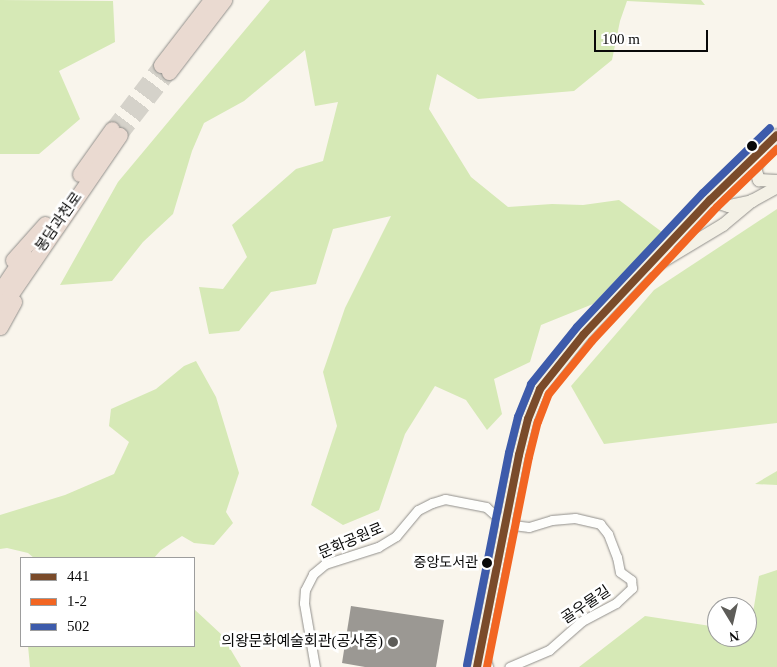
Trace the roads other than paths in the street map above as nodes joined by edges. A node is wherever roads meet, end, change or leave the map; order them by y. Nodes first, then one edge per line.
1 (211, 0) edge
2 (224, 0) edge
3 (116, 132) tunnel mouth
4 (777, 135) edge
5 (768, 145) junction
6 (777, 181) edge
7 (777, 187) edge
8 (710, 200) junction
9 (752, 201) junction
10 (50, 226) junction
11 (0, 276) edge
12 (638, 276) junction
13 (0, 291) edge
14 (0, 310) edge
15 (0, 327) edge
16 (505, 524) junction
17 (482, 648) junction
18 (315, 667) edge
19 (477, 667) edge
20 (488, 667) edge
21 (509, 667) edge

1 - 2 highway
3 - 10 highway, 봉담과천로
4 - 5 street
5 - 6 street
5 - 8 street
7 - 9 street
8 - 9 street
8 - 12 street
9 - 12 street
10 - 11 highway
10 - 13 highway, 봉담과천로
10 - 14 highway, 봉담과천로
10 - 15 highway
12 - 16 street
16 - 17 street
16 - 18 street, 문화공원로
16 - 21 street, 골우물길
17 - 19 street
17 - 20 street

